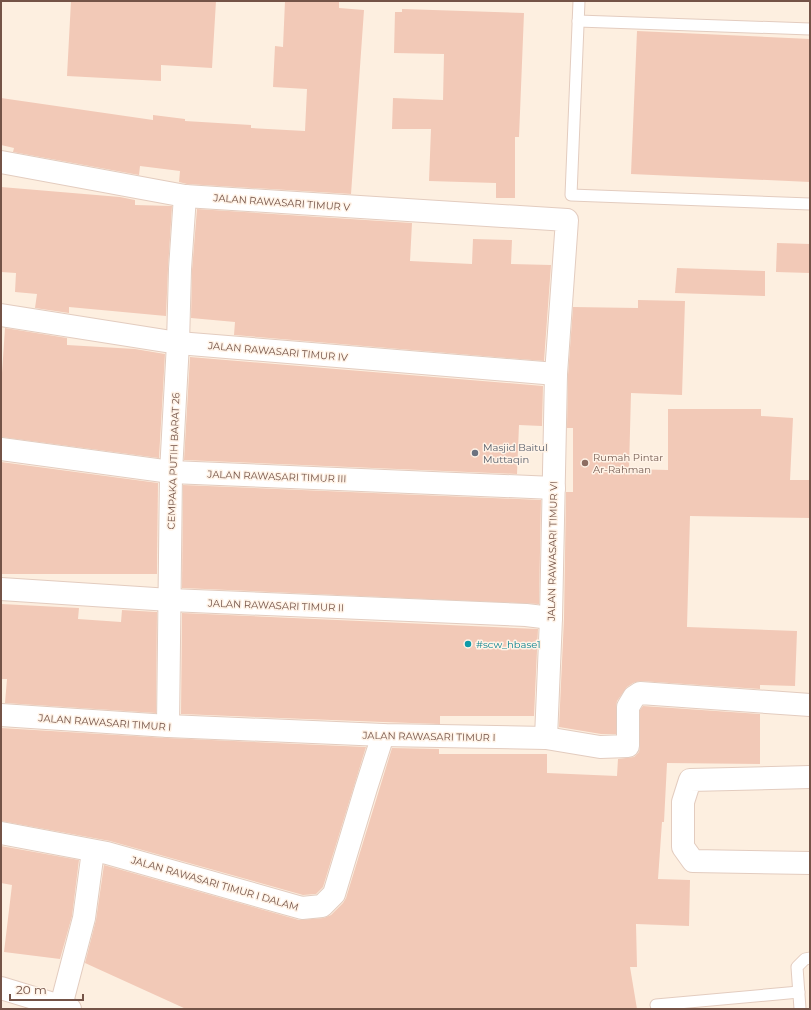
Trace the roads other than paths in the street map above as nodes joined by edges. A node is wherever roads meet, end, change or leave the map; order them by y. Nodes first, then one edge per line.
1 (579, 1) edge
2 (578, 21) junction
3 (810, 30) edge
4 (1, 162) edge
5 (185, 196) junction
6 (810, 204) edge
7 (567, 220) joint
8 (1, 315) edge
9 (178, 343) junction
10 (556, 374) junction
11 (1, 449) edge
12 (171, 472) junction
13 (554, 488) junction
14 (1, 589) edge
15 (170, 600) junction
16 (550, 618) junction
17 (810, 705) edge
18 (1, 715) edge
19 (168, 726) junction
20 (383, 735) junction
21 (546, 738) junction
22 (810, 777) edge
23 (1, 833) edge
24 (93, 851) junction
25 (810, 864) edge
26 (810, 958) edge
27 (799, 992) junction
28 (6, 996) edge
29 (656, 1005) dead end
30 (65, 1008) edge
31 (800, 1009) edge

1 - 2 lane
2 - 3 lane
2 - 6 lane
4 - 5 street, JALAN RAWASARI TIMUR V
5 - 7 street, JALAN RAWASARI TIMUR V
5 - 9 street, CEMPAKA PUTIH BARAT 26
7 - 10 street, JALAN RAWASARI TIMUR VI
8 - 9 street, JALAN RAWASARI TIMUR IV
9 - 10 street, JALAN RAWASARI TIMUR IV
9 - 12 street, CEMPAKA PUTIH BARAT 26
10 - 13 street, JALAN RAWASARI TIMUR VI
11 - 12 street, JALAN RAWASARI TIMUR III
12 - 13 street, JALAN RAWASARI TIMUR III
12 - 15 street, CEMPAKA PUTIH BARAT 26
13 - 16 street, JALAN RAWASARI TIMUR VI
14 - 15 street, JALAN RAWASARI TIMUR II
15 - 16 street, JALAN RAWASARI TIMUR II
15 - 19 street, CEMPAKA PUTIH BARAT 26
16 - 21 street, JALAN RAWASARI TIMUR VI
17 - 21 street, JALAN RAWASARI TIMUR I
18 - 19 street, JALAN RAWASARI TIMUR I
19 - 20 street, JALAN RAWASARI TIMUR I
20 - 21 street, JALAN RAWASARI TIMUR I
20 - 24 street, JALAN RAWASARI TIMUR I DALAM
22 - 25 street
23 - 24 street, JALAN RAWASARI TIMUR I DALAM
24 - 30 street
26 - 27 lane
27 - 29 lane
27 - 31 lane
28 - 30 street

